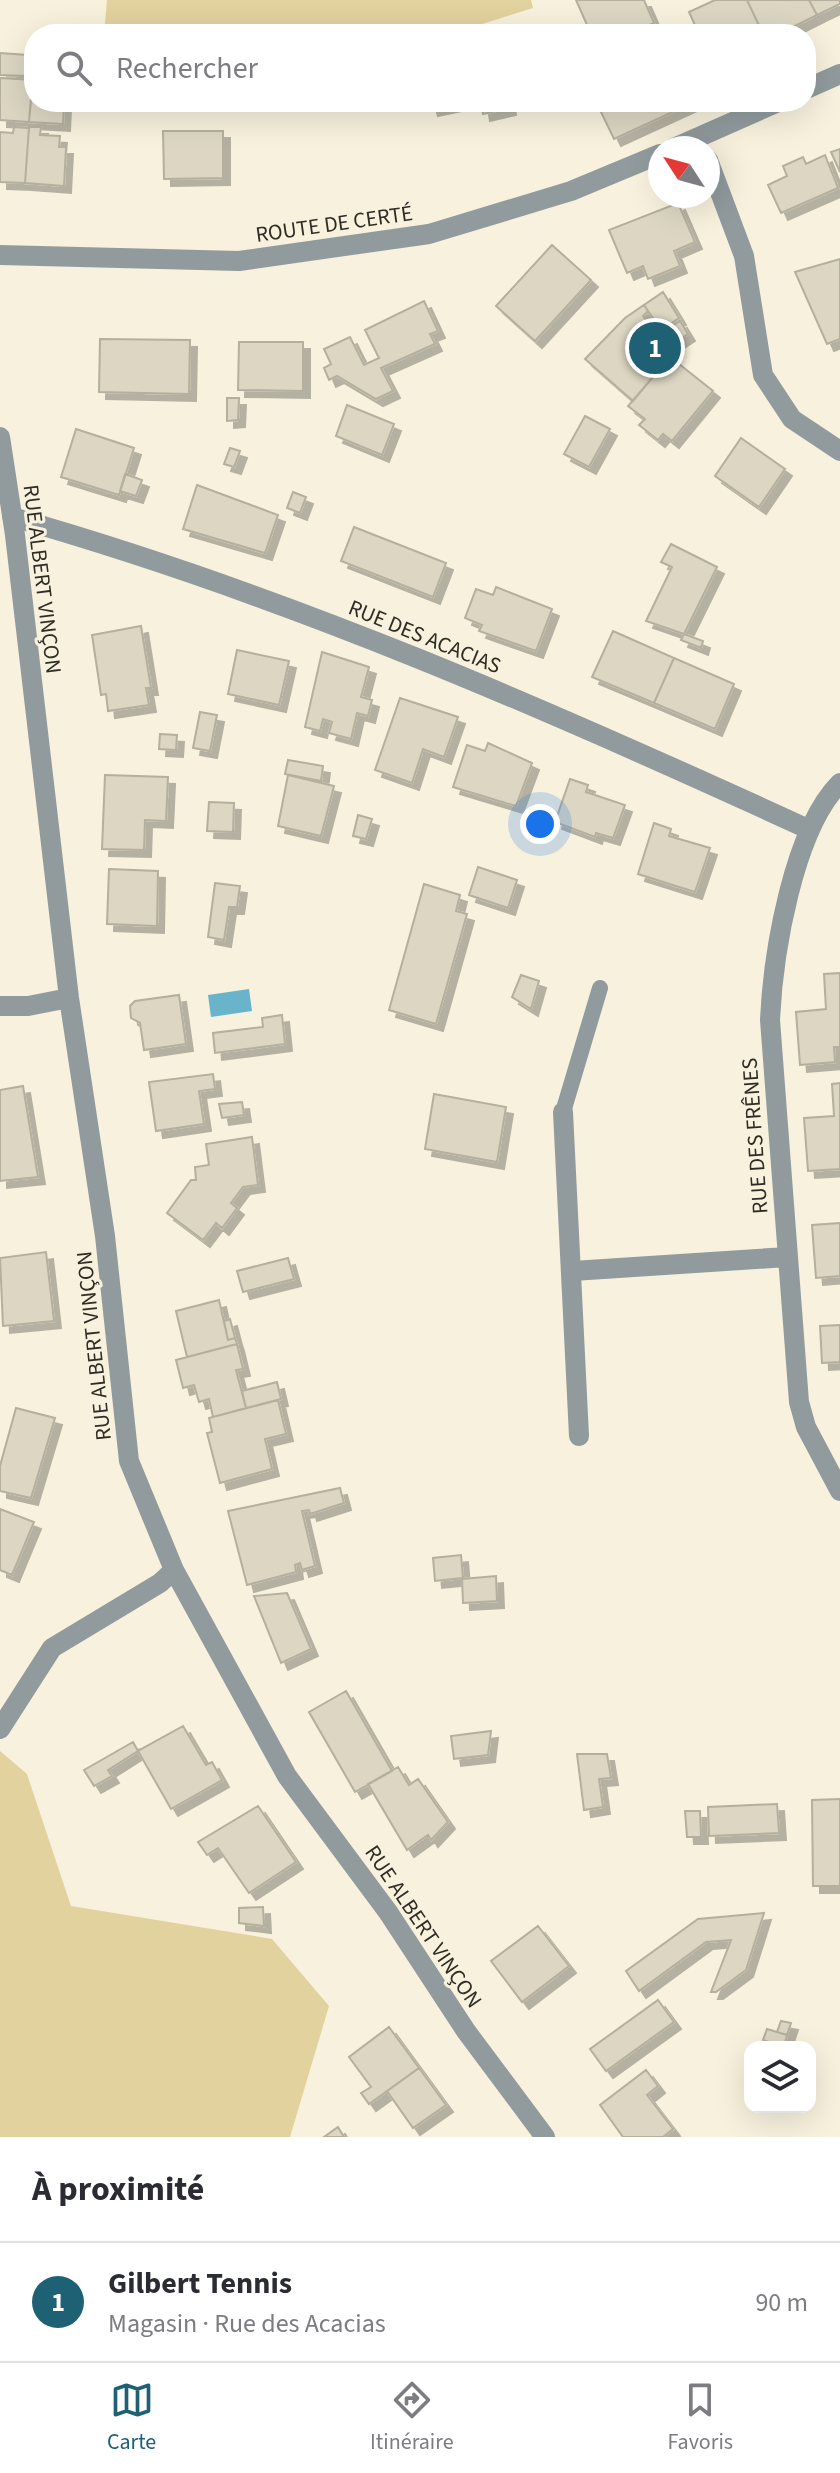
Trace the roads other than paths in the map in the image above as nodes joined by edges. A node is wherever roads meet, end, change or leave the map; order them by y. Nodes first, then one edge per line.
1 (840, 74) edge
2 (816, 85) edge
3 (759, 112) edge
4 (715, 136) edge
5 (648, 159) edge
6 (720, 192) edge
7 (0, 255) edge
8 (0, 437) edge
9 (840, 451) edge
10 (12, 517) junction
11 (840, 783) edge
12 (808, 829) junction
13 (600, 988) dead end
14 (69, 998) junction
15 (0, 1006) edge
16 (563, 1112) joint
17 (787, 1257) junction
18 (573, 1271) junction
19 (579, 1436) dead end
20 (840, 1491) edge
21 (174, 1570) junction
22 (0, 1729) edge
23 (545, 2137) edge

1 - 2 street
3 - 4 street
5 - 7 street, ROUTE DE CERTÉ
6 - 9 street
8 - 10 street, RUE ALBERT VINÇON
10 - 12 street, RUE DES ACACIAS
10 - 14 street, RUE ALBERT VINÇON
11 - 12 street, RUE DES FRÊNES
12 - 17 street, RUE DES FRÊNES
13 - 16 lane
14 - 15 street
14 - 21 street, RUE ALBERT VINÇON
16 - 18 street
17 - 18 street
17 - 20 street, RUE DES FRÊNES
18 - 19 street
21 - 22 street
21 - 23 street, RUE ALBERT VINÇON

